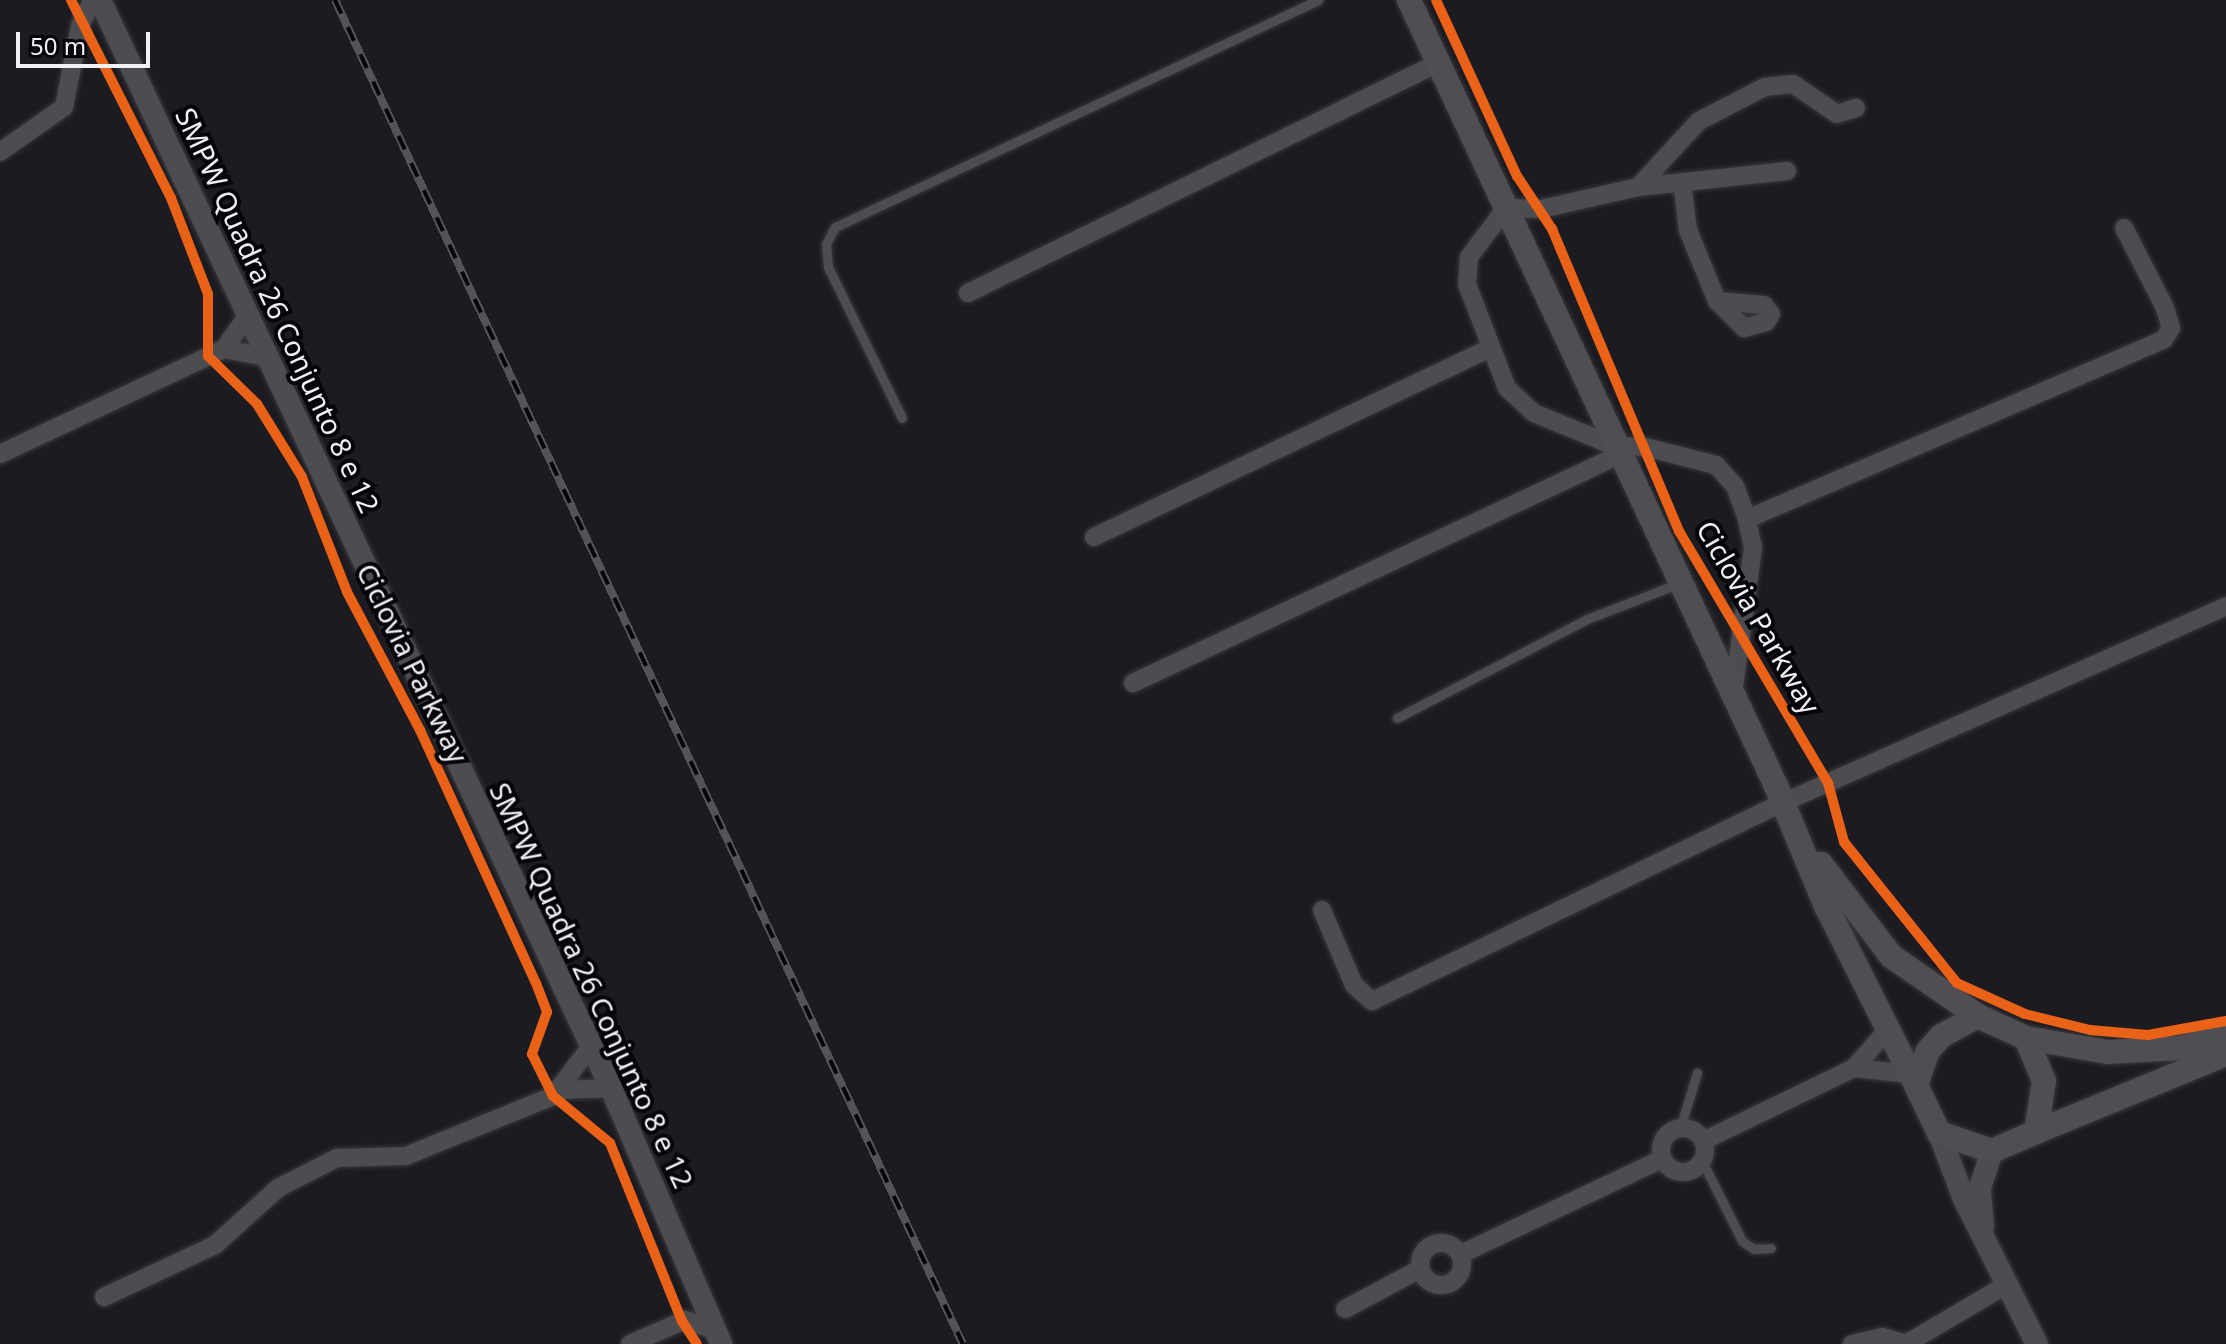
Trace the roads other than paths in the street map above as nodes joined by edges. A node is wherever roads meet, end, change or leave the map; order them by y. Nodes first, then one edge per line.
1 (92, 0) edge
2 (100, 0) edge
3 (1318, 0) edge
4 (1409, 0) edge
5 (1438, 63) junction
6 (1856, 108) dead end
7 (0, 152) edge
8 (1787, 171) dead end
9 (1682, 182) junction
10 (1638, 187) junction
11 (1506, 208) junction
12 (2124, 228) dead end
13 (968, 293) dead end
14 (1717, 301) dead end
15 (247, 316) junction
16 (224, 349) junction
17 (1488, 349) junction
18 (265, 357) junction
19 (902, 418) dead end
20 (1616, 451) junction
21 (0, 454) edge
22 (1747, 519) junction
23 (1094, 537) dead end
24 (1680, 583) junction
25 (2226, 606) edge
26 (1133, 683) dead end
27 (1733, 694) junction
28 (1397, 718) dead end
29 (1782, 797) junction
30 (1322, 910) dead end
31 (1978, 1016) junction
32 (1889, 1028) junction
33 (2226, 1036) edge
34 (2026, 1038) junction
35 (591, 1046) junction
36 (2226, 1054) edge
37 (1854, 1068) junction
38 (1697, 1073) dead end
39 (1913, 1080) junction
40 (611, 1088) junction
41 (561, 1090) junction
42 (1680, 1128) junction
43 (2036, 1132) junction
44 (1939, 1133) junction
45 (1703, 1141) junction
46 (1992, 1151) junction
47 (1662, 1159) junction
48 (1702, 1161) junction
49 (1985, 1235) junction
50 (1771, 1248) dead end
51 (1461, 1254) junction
52 (1420, 1269) junction
53 (2008, 1284) junction
54 (698, 1292) junction
55 (104, 1297) dead end
56 (1345, 1309) dead end
57 (685, 1320) junction
58 (718, 1337) edge
59 (630, 1344) edge
60 (1852, 1344) edge
61 (2037, 1344) edge

1 - 7 street
2 - 15 street, SMPW Quadra 26 Conjunto 8 e 12
3 - 19 lane
4 - 5 main road
5 - 11 main road
5 - 13 street
6 - 10 street
8 - 9 street
9 - 10 street
9 - 14 street
10 - 11 street
11 - 17 street
11 - 20 main road
12 - 22 street
15 - 16 street
15 - 18 street, SMPW Quadra 26 Conjunto 8 e 12
16 - 18 street
16 - 21 street
17 - 20 street
17 - 23 street
18 - 35 street, SMPW Quadra 26 Conjunto 8 e 12
20 - 22 street
20 - 24 main road
20 - 26 street
22 - 27 street
24 - 27 main road
24 - 28 lane
25 - 29 street
27 - 29 main road
29 - 30 street
29 - 31 main road
29 - 32 main road
31 - 34 main road
31 - 39 main road
32 - 37 street
32 - 39 main road
33 - 34 main road
34 - 43 main road
35 - 40 street, SMPW Quadra 26 Conjunto 8 e 12
35 - 41 street
36 - 43 main road
37 - 39 street
37 - 45 street
38 - 42 lane
39 - 44 main road
40 - 41 street
40 - 54 street, SMPW Quadra 26 Conjunto 8 e 12
41 - 55 street
42 - 45 street
42 - 47 street
43 - 46 main road
44 - 46 main road
44 - 49 street
45 - 48 street
46 - 49 street
47 - 48 street
47 - 51 street
48 - 50 lane
49 - 53 street
51 - 52 street
51 - 52 street
52 - 56 street
53 - 60 street
53 - 61 street
54 - 57 street
54 - 58 street, SMPW Quadra 26 Conjunto 8 e 12
57 - 58 street
57 - 59 street

